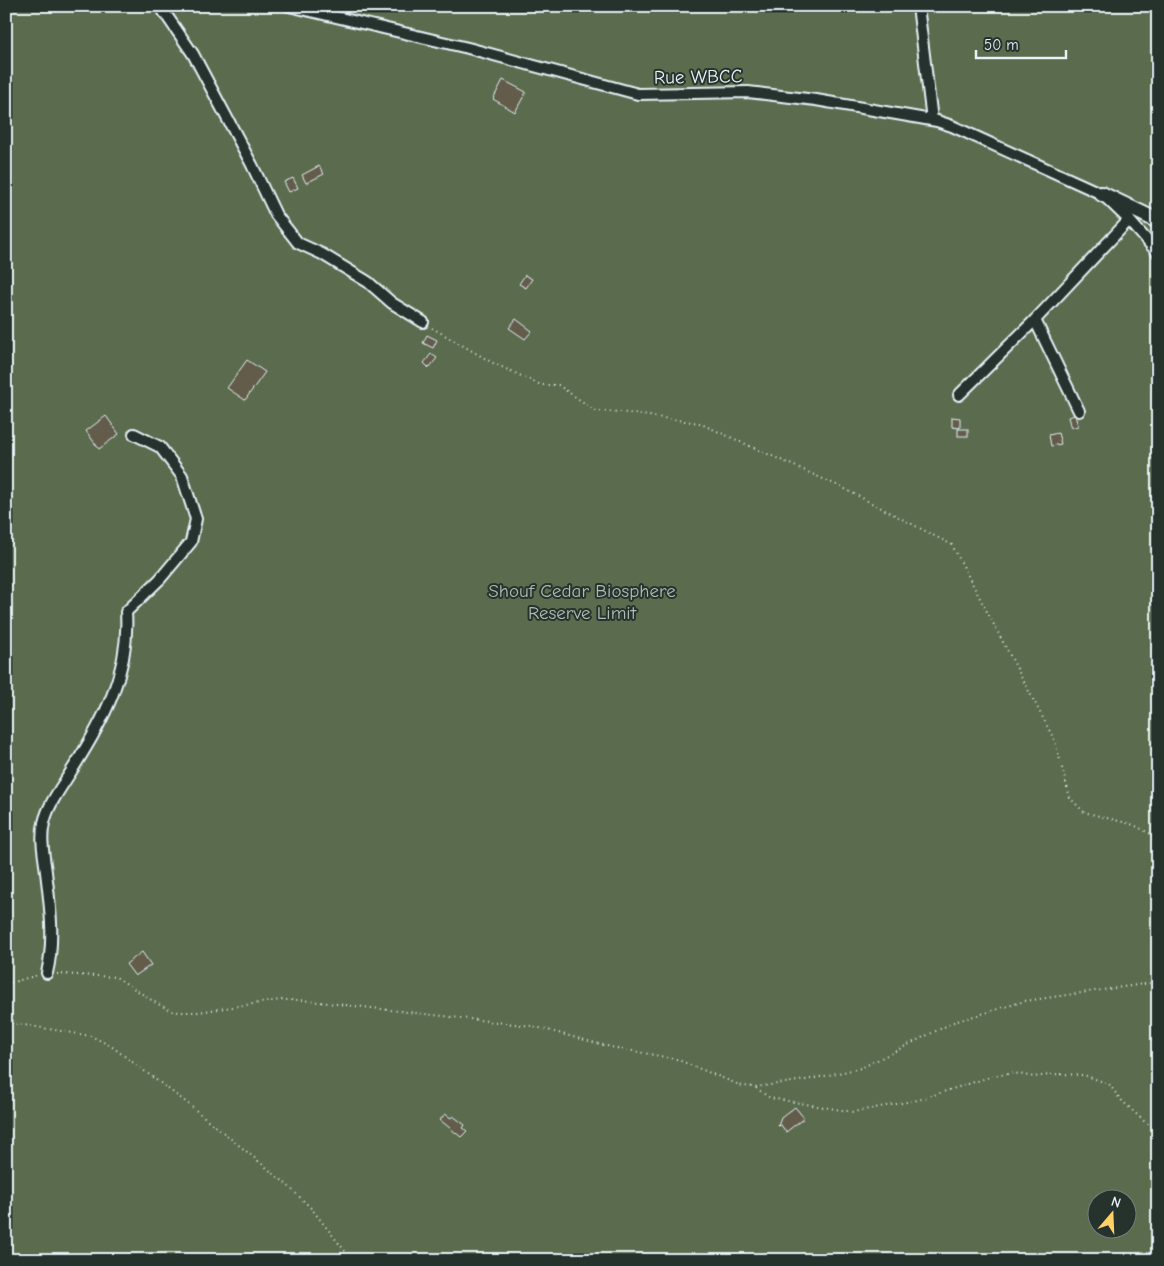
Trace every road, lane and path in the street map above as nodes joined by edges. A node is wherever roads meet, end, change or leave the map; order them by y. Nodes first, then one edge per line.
1 (160, 6) edge
2 (289, 6) edge
3 (918, 6) edge
4 (932, 120) junction
5 (1102, 194) junction
6 (1129, 220) junction
7 (1158, 220) edge
8 (1158, 253) edge
9 (1035, 320) junction
10 (424, 322) joint
11 (959, 395) dead end
12 (1079, 411) dead end
13 (134, 434) dead end
14 (1158, 838) edge
15 (47, 973) junction
16 (1158, 982) edge
17 (6, 984) edge
18 (6, 1022) edge
19 (756, 1087) junction
20 (1158, 1130) edge
21 (352, 1260) edge

1 - 10 street
2 - 4 street, Rue WBCC
3 - 4 street
4 - 5 street, Rue WBCC
5 - 6 street, Rue WBCC
5 - 7 street
6 - 8 street, Rue WBCC
6 - 9 street
9 - 11 street
9 - 12 street
10 - 14 path
13 - 15 street
15 - 17 path
15 - 19 path
16 - 19 path
18 - 21 path
19 - 20 path

